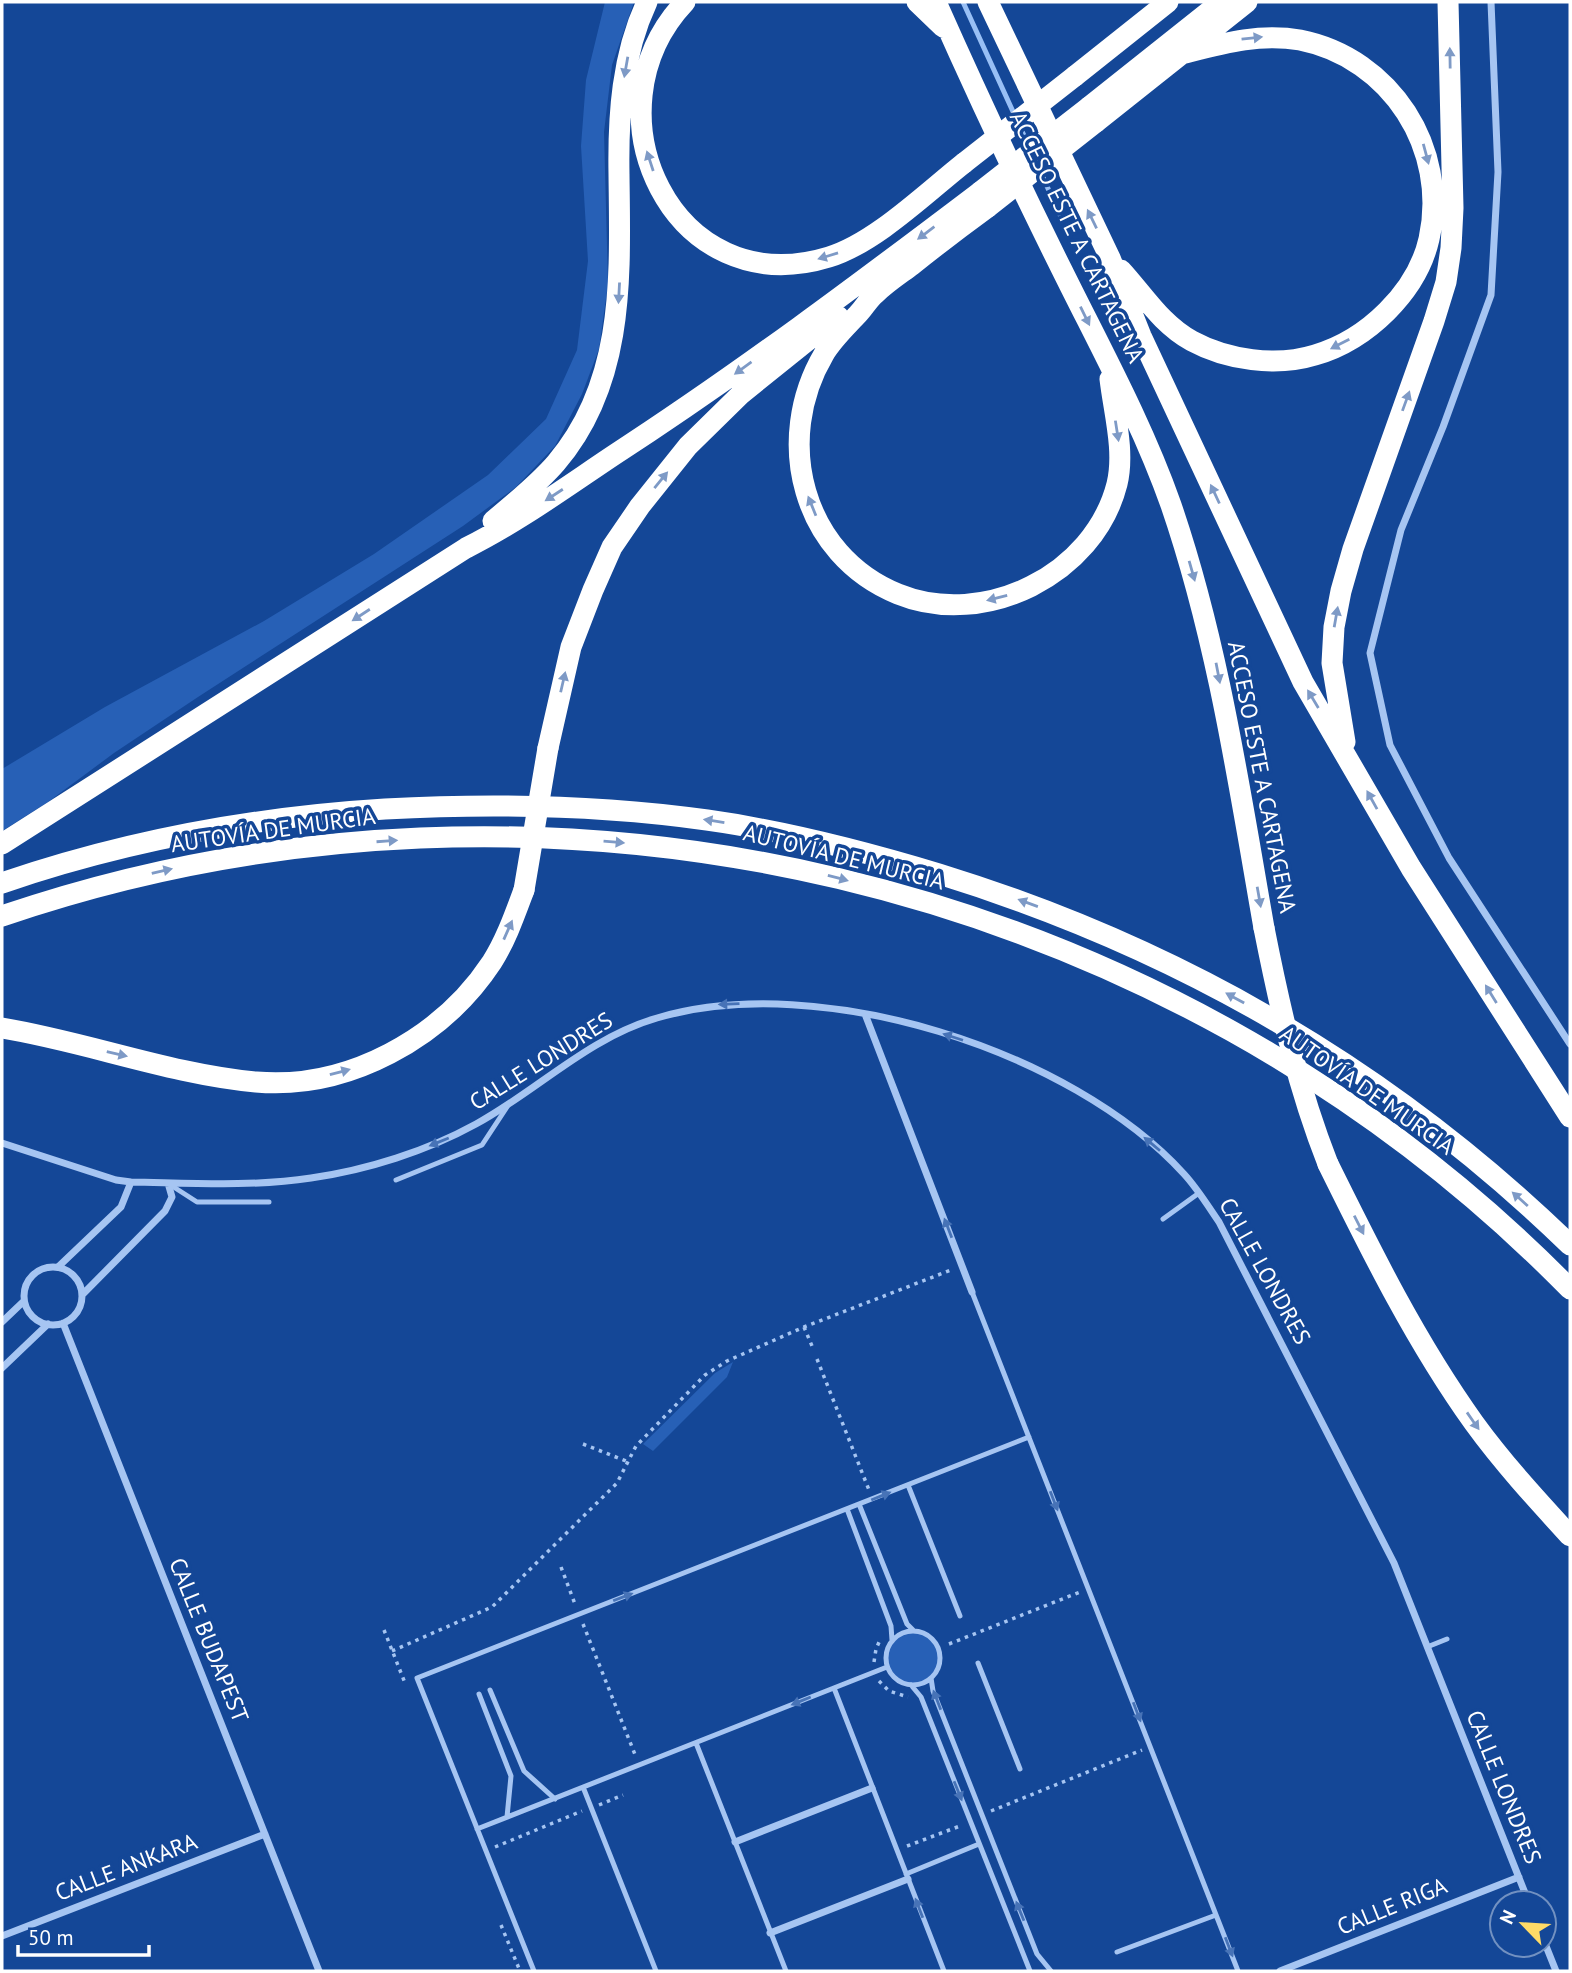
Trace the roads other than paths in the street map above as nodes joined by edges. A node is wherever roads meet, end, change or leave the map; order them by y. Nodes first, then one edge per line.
1 (647, 2) edge
2 (685, 2) edge
3 (917, 2) edge
4 (936, 2) edge
5 (988, 2) edge
6 (1167, 2) edge
7 (1221, 2) edge
8 (1247, 2) edge
9 (1448, 2) edge
10 (1491, 2) edge
11 (950, 33) junction
12 (1185, 52) junction
13 (1093, 115) junction
14 (984, 200) junction
15 (1110, 258) junction
16 (875, 294) junction
17 (1108, 363) junction
18 (466, 548) junction
19 (1348, 757) junction
20 (2, 844) edge
21 (2, 883) edge
22 (2, 916) edge
23 (865, 1014) junction
24 (2, 1028) edge
25 (1570, 1044) edge
26 (508, 1105) junction
27 (1570, 1117) edge
28 (2, 1143) edge
29 (396, 1180) dead end
30 (131, 1182) junction
31 (168, 1183) junction
32 (1199, 1193) junction
33 (270, 1202) dead end
34 (1163, 1219) dead end
35 (1570, 1245) edge
36 (58, 1267) junction
37 (1570, 1289) edge
38 (972, 1292) joint
39 (82, 1295) junction
40 (24, 1301) junction
41 (2, 1322) edge
42 (63, 1323) junction
43 (48, 1324) junction
44 (2, 1368) edge
45 (1029, 1437) junction
46 (908, 1485) junction
47 (859, 1504) junction
48 (847, 1509) junction
49 (1570, 1536) edge
50 (960, 1616) dead end
51 (913, 1630) junction
52 (1447, 1639) dead end
53 (892, 1640) junction
54 (1427, 1647) junction
55 (978, 1663) dead end
56 (887, 1667) junction
57 (931, 1678) junction
58 (911, 1685) junction
59 (834, 1688) junction
60 (490, 1690) dead end
61 (479, 1694) dead end
62 (696, 1743) junction
63 (1020, 1769) dead end
64 (583, 1787) junction
65 (872, 1788) junction
66 (555, 1798) junction
67 (507, 1818) junction
68 (477, 1829) junction
69 (265, 1834) junction
70 (735, 1842) junction
71 (979, 1844) junction
72 (907, 1877) junction
73 (1519, 1877) junction
74 (1524, 1889) edge
75 (1216, 1915) junction
76 (770, 1933) junction
77 (2, 1936) edge
78 (1117, 1952) dead end
79 (319, 1971) edge
80 (534, 1971) edge
81 (656, 1971) edge
82 (786, 1971) edge
83 (944, 1971) edge
84 (1030, 1971) edge
85 (1051, 1971) edge
86 (1238, 1971) edge
87 (1280, 1971) edge

1 -> 18 highway
6 -> 2 highway, bridge
3 - 11 highway
4 - 11 highway, ACCESO ESTE A CARTAGENA
15 -> 5 highway, ACCESO ESTE A CARTAGENA
7 - 13 highway
8 - 12 highway
19 -> 9 highway
10 - 25 street
11 -> 17 highway, ACCESO ESTE A CARTAGENA
12 - 13 highway
12 -> 15 highway
13 - 14 highway, bridge
14 - 16 highway
14 -> 18 highway
19 -> 15 highway, ACCESO ESTE A CARTAGENA
17 -> 16 highway
24 -> 16 highway, bridge
17 -> 49 highway, ACCESO ESTE A CARTAGENA, bridge
18 -> 20 highway
27 -> 19 highway, ACCESO ESTE A CARTAGENA
35 -> 21 highway, AUTOVÍA DE MURCIA
22 -> 37 highway, AUTOVÍA DE MURCIA
23 -> 26 street, CALLE LONDRES
32 -> 23 street, CALLE LONDRES
38 -> 23 street
26 - 29 lane
26 -> 31 street, CALLE LONDRES
28 - 30 street, CALLE LONDRES
30 - 31 street, CALLE LONDRES
30 - 36 street
31 - 33 lane
31 - 39 street
32 - 34 lane
32 - 54 street, CALLE LONDRES
36 - 39 street
36 - 40 street
38 - 45 lane
39 - 42 street
40 - 41 street
40 - 43 street
42 - 43 street
42 - 69 street, CALLE BUDAPEST
43 - 44 street
45 - 46 lane
45 -> 75 lane
47 -> 46 lane
46 - 50 lane
47 - 48 lane
47 - 51 lane
48 - 53 lane
68 -> 48 lane
51 - 53 lane
51 - 57 lane
52 - 54 lane
53 - 56 lane
54 - 73 street, CALLE LONDRES
55 - 63 lane
56 - 58 lane
56 - 59 lane
57 - 58 lane
85 -> 57 lane
58 -> 71 lane
59 -> 62 lane
59 - 65 lane
60 - 66 lane
61 - 67 lane
62 - 64 lane
62 - 70 lane
64 - 66 lane
64 - 81 lane
65 - 70 street
65 - 72 lane
66 - 67 lane
67 - 68 lane
68 - 80 lane
69 - 77 street, CALLE ANKARA
69 - 79 street, CALLE BUDAPEST
70 - 76 lane
71 - 72 lane
71 - 84 lane
72 - 76 street
83 -> 72 lane
73 - 74 street, CALLE LONDRES
73 - 87 street, CALLE RIGA
75 - 78 lane
75 -> 86 lane
76 - 82 lane

